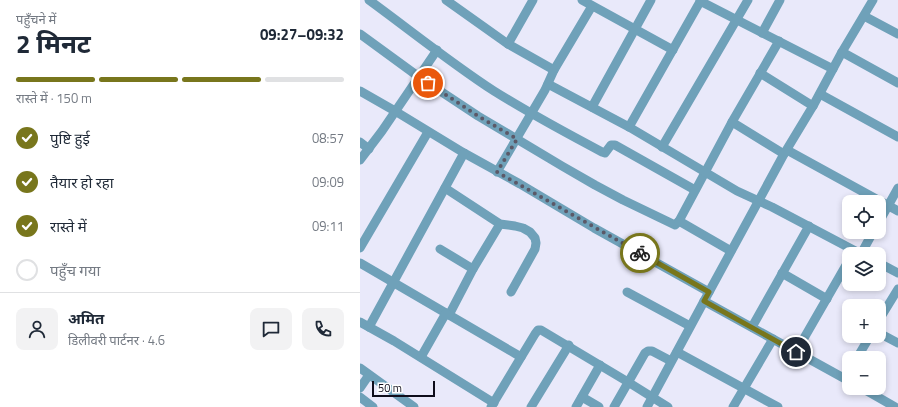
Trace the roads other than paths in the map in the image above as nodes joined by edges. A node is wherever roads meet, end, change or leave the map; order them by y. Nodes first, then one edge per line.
1 (369, 0) edge
2 (446, 0) edge
3 (533, 0) edge
4 (582, 0) edge
5 (651, 0) edge
6 (748, 0) edge
7 (780, 0) edge
8 (873, 0) edge
9 (701, 1) edge
10 (592, 6) junction
11 (864, 16) junction
12 (736, 20) junction
13 (634, 29) junction
14 (762, 33) junction
15 (360, 34) edge
16 (898, 34) edge
17 (779, 41) junction
18 (508, 44) junction
19 (437, 50) junction
20 (673, 50) junction
21 (842, 52) junction
22 (833, 69) junction
23 (554, 70) junction
24 (760, 73) junction
25 (418, 77) junction
26 (898, 83) edge
27 (548, 84) junction
28 (360, 91) edge
29 (820, 94) junction
30 (813, 106) junction
31 (592, 107) junction
32 (395, 111) junction
33 (531, 113) junction
34 (732, 122) junction
35 (629, 127) junction
36 (428, 132) junction
37 (898, 137) edge
38 (517, 139) junction
39 (360, 142) edge
40 (662, 147) junction
41 (369, 149) junction
42 (786, 152) junction
43 (464, 154) junction
44 (360, 160) edge
45 (497, 172) junction
46 (705, 172) junction
47 (445, 188) junction
48 (898, 188) edge
49 (695, 190) junction
50 (759, 200) junction
51 (888, 205) junction
52 (886, 209) edge
53 (898, 210) edge
54 (679, 221) junction
55 (500, 224) junction
56 (809, 226) junction
57 (868, 239) edge
58 (846, 247) edge
59 (862, 247) edge
60 (360, 248) edge
61 (440, 249) dead end
62 (731, 251) junction
63 (360, 263) edge
64 (886, 267) edge
65 (473, 269) junction
66 (842, 272) edge
67 (782, 273) junction
68 (898, 273) edge
69 (393, 282) junction
70 (898, 289) edge
71 (511, 292) dead end
72 (627, 292) dead end
73 (709, 292) junction
74 (827, 299) junction
75 (704, 301) junction
76 (886, 309) edge
77 (448, 314) junction
78 (360, 322) edge
79 (690, 326) junction
80 (370, 327) junction
81 (752, 327) junction
82 (886, 337) edge
83 (773, 338) junction
84 (898, 343) edge
85 (569, 346) junction
86 (677, 352) junction
87 (796, 352) junction
88 (421, 357) junction
89 (521, 357) junction
90 (671, 362) junction
91 (600, 365) junction
92 (360, 368) edge
93 (370, 375) junction
94 (842, 375) edge
95 (628, 382) junction
96 (360, 388) edge
97 (744, 388) junction
98 (874, 395) edge
99 (360, 397) edge
100 (582, 397) junction
101 (652, 398) junction
102 (493, 405) edge
103 (373, 407) edge
104 (414, 407) edge
105 (532, 407) edge
106 (576, 407) edge
107 (599, 407) edge
108 (614, 407) edge
109 (647, 407) edge
110 (668, 407) edge
111 (733, 407) edge
112 (778, 407) edge
113 (895, 407) edge

1 - 19 street
2 - 18 street
3 - 18 street
4 - 10 street
5 - 13 street
6 - 12 street
7 - 14 street
8 - 11 street
9 - 12 street
9 - 20 street
10 - 13 street
10 - 23 street
11 - 16 street
11 - 21 street
12 - 14 street
12 - 40 street
13 - 20 street
13 - 31 street
14 - 17 street
15 - 25 street
17 - 22 street
17 - 24 street
18 - 23 street
19 - 25 street
19 - 33 street
20 - 35 street
21 - 22 street
21 - 26 street
22 - 29 street
23 - 27 street
24 - 30 street
24 - 34 street
25 - 32 street
25 - 38 street
27 - 31 street
27 - 33 street
28 - 32 street
29 - 30 street
29 - 37 street
30 - 42 street
31 - 35 street
32 - 36 street
32 - 41 street
33 - 38 street
33 - 49 street
34 - 42 street
34 - 46 street
35 - 40 street
36 - 43 street
36 - 60 street
38 - 45 street
38 - 54 street
39 - 41 street
40 - 46 street
41 - 44 street
42 - 50 street
42 - 51 street
43 - 45 street
43 - 47 street
45 - 73 street
46 - 49 street
46 - 50 street
47 - 55 street
47 - 69 street
48 - 51 street
49 - 54 street
50 - 56 street
50 - 62 street
51 - 52 street
51 - 53 street
54 - 62 street
55 - 65 street
55 - 71 street
56 - 58 street
56 - 67 street
57 - 59 street
61 - 65 street
62 - 73 street
63 - 69 street
64 - 68 street
65 - 77 street
66 - 74 street
67 - 74 street
67 - 81 street
69 - 77 street
69 - 80 street
70 - 76 street
72 - 79 street
73 - 75 street
74 - 87 street
75 - 79 street
75 - 81 street
77 - 88 street
77 - 89 street
78 - 80 street
79 - 86 street
80 - 88 street
81 - 83 street
82 - 84 street
83 - 87 street
83 - 97 street
85 - 89 street
85 - 91 street
85 - 105 street
86 - 90 street
86 - 97 street
87 - 94 street
88 - 102 street
89 - 102 street
90 - 95 street
90 - 101 street
91 - 95 street
91 - 100 street
92 - 93 street
93 - 96 street
93 - 104 street
95 - 101 street
95 - 108 street
97 - 111 street
97 - 112 street
98 - 113 street
99 - 103 street
100 - 106 street
100 - 107 street
101 - 109 street
101 - 110 street

